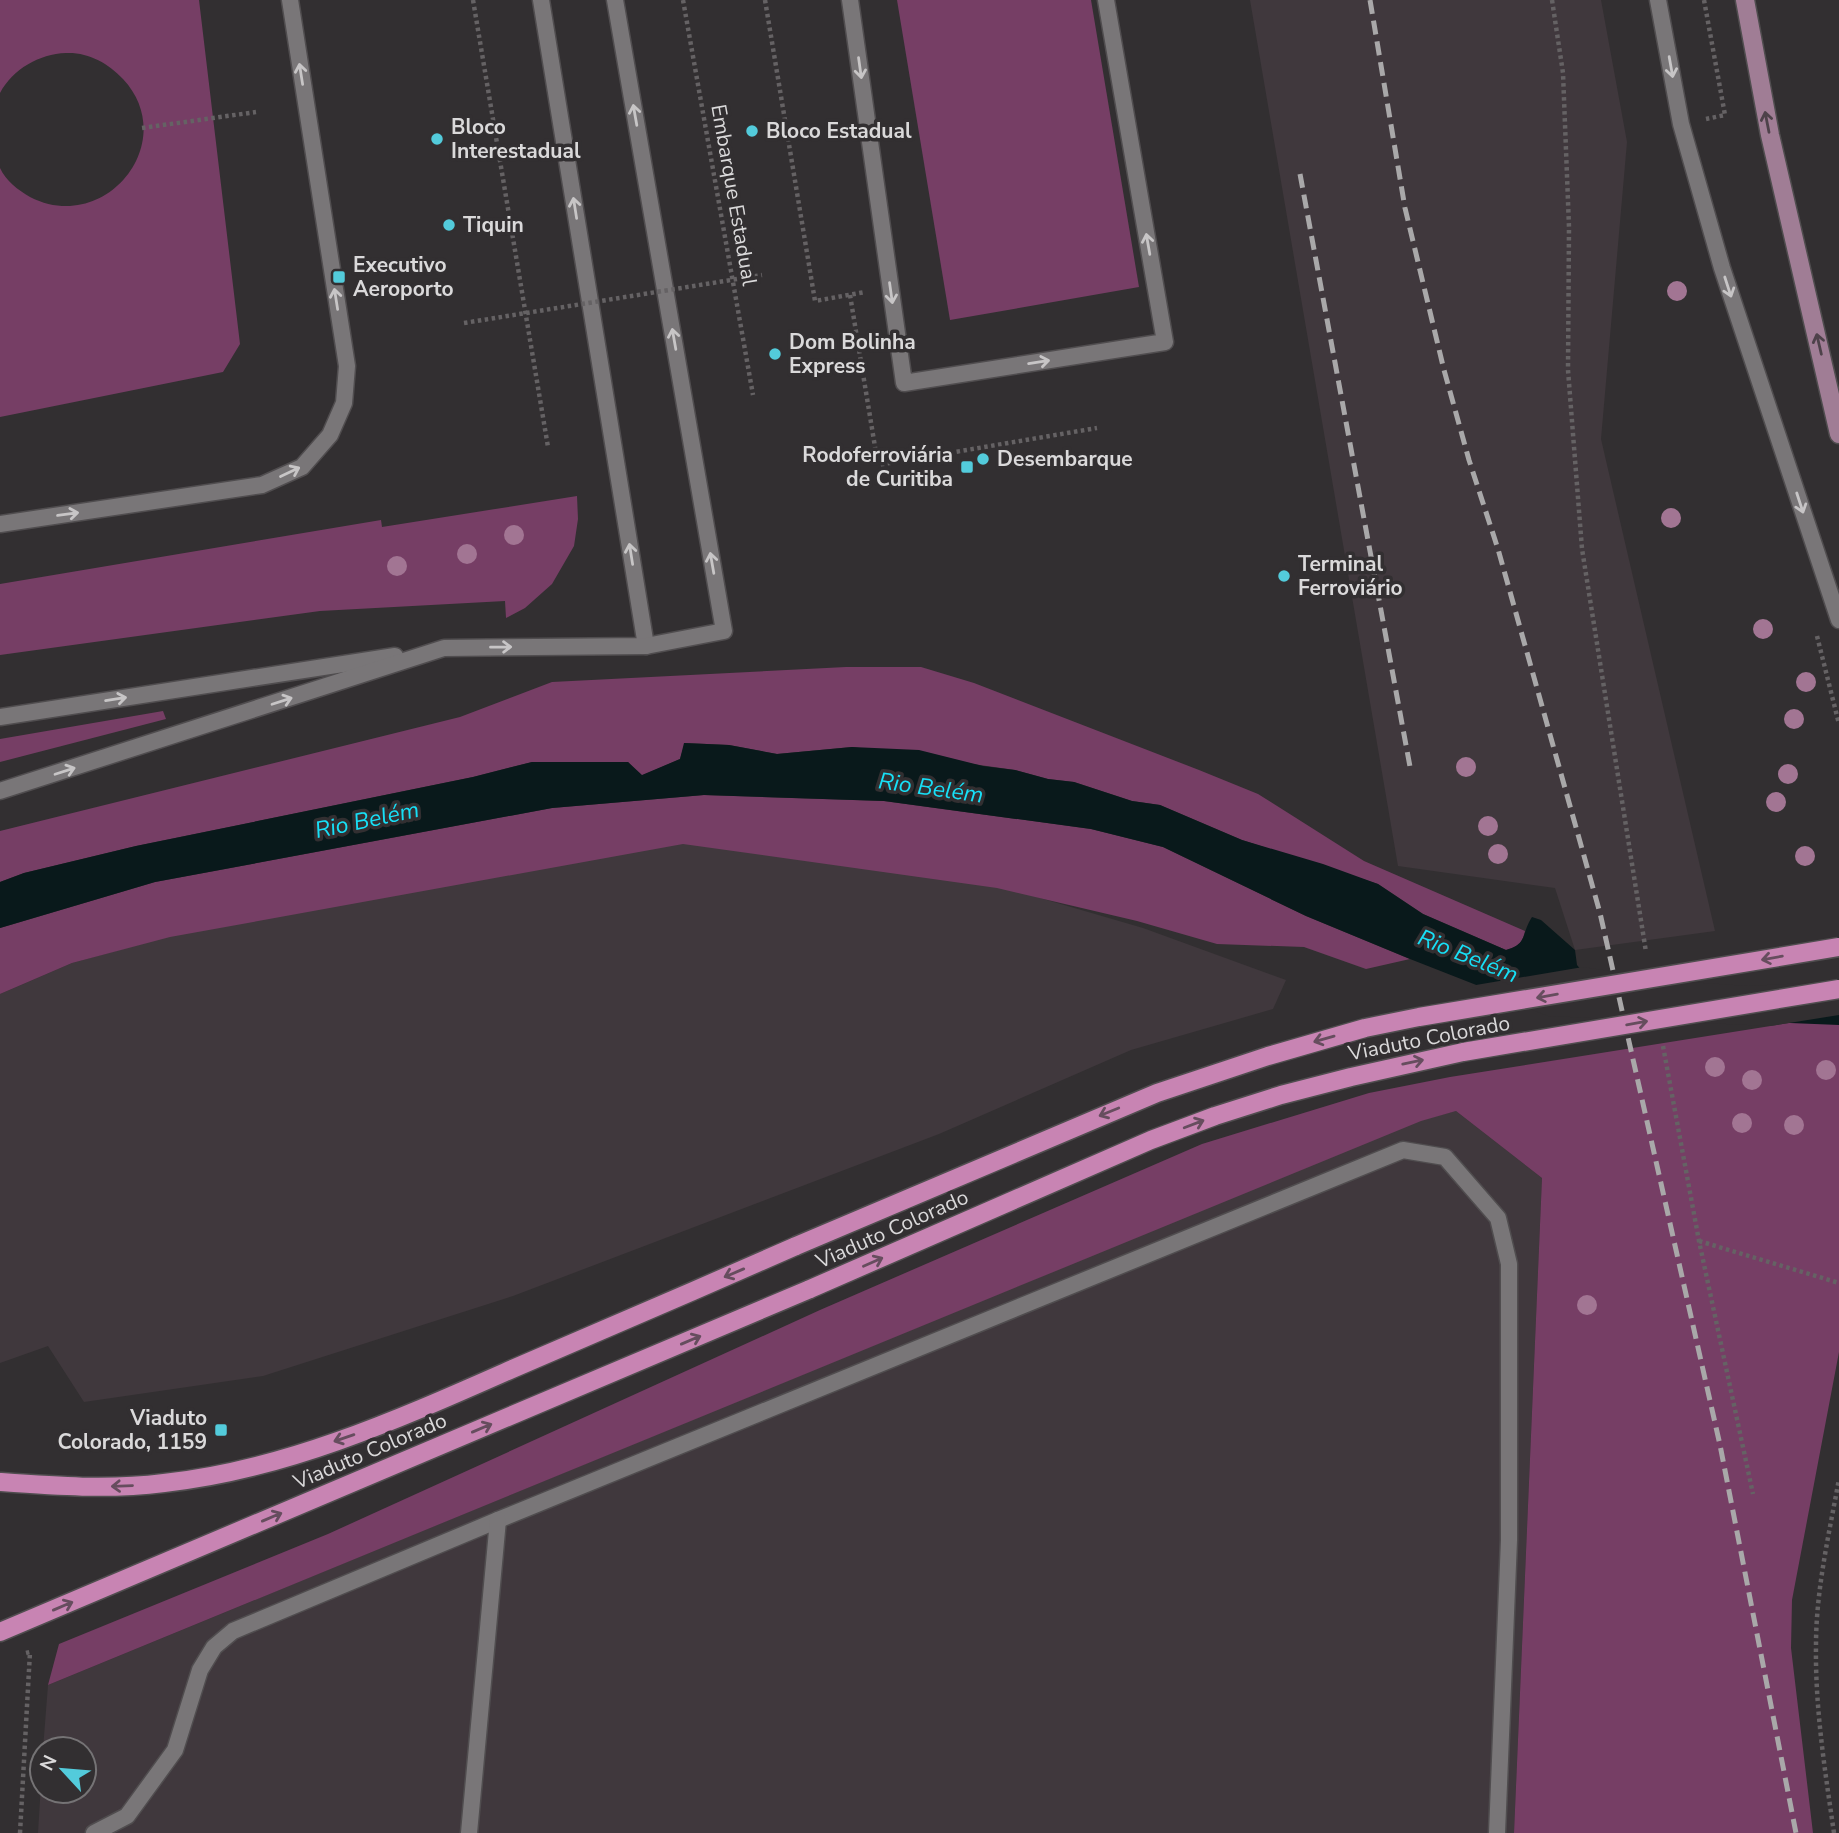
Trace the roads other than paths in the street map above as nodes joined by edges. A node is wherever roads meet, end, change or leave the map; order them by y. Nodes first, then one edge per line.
1 (290, 0) edge
2 (541, 0) edge
3 (615, 0) edge
4 (850, 0) edge
5 (1106, 0) edge
6 (1658, 0) edge
7 (1745, 0) edge
8 (1839, 435) edge
9 (0, 524) edge
10 (1839, 620) edge
11 (646, 646) junction
12 (444, 648) junction
13 (0, 717) edge
14 (0, 791) edge
15 (1839, 947) edge
16 (1839, 989) edge
17 (0, 1482) edge
18 (498, 1520) junction
19 (0, 1632) edge
20 (94, 1833) edge
21 (469, 1833) edge
22 (1497, 1833) edge

9 -> 1 lane
11 -> 2 lane
11 -> 3 lane
4 -> 5 lane
6 -> 10 lane
8 -> 7 main road
12 -> 11 lane
13 -> 12 lane
14 -> 12 lane
15 -> 17 main road, Viaduto Colorado, bridge
19 -> 16 main road, Viaduto Colorado, bridge
18 - 20 lane
18 - 21 lane
18 - 22 lane

